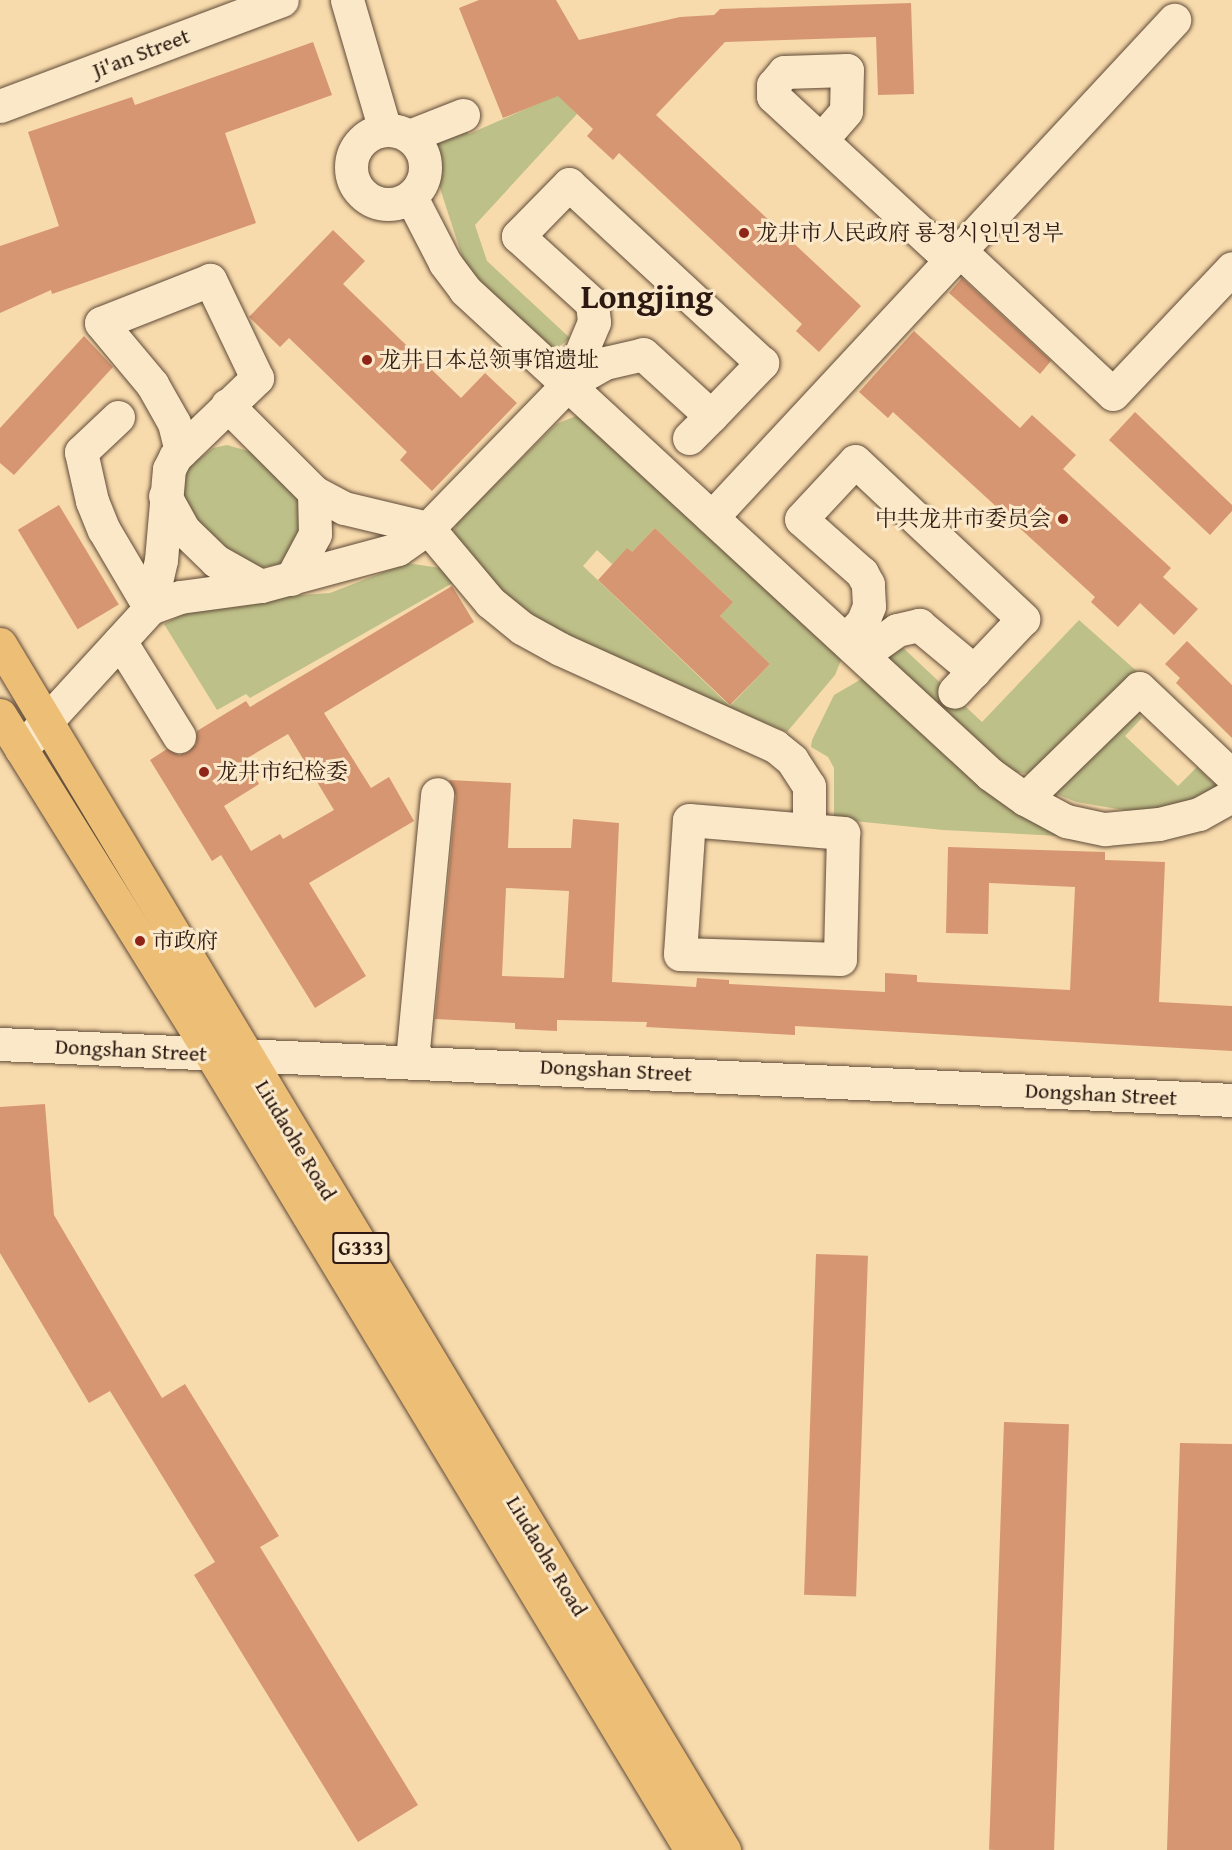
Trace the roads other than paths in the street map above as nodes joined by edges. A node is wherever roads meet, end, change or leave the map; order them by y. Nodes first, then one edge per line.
1 (282, 0) edge
2 (347, 0) edge
3 (1174, 20) dead end
4 (0, 106) edge
5 (463, 115) dead end
6 (397, 133) junction
7 (820, 140) dead end
8 (411, 196) junction
9 (955, 255) junction
10 (1232, 268) edge
11 (568, 384) junction
12 (226, 405) junction
13 (118, 417) dead end
14 (181, 451) junction
15 (314, 492) junction
16 (164, 495) junction
17 (712, 517) junction
18 (428, 528) junction
19 (276, 582) junction
20 (150, 608) junction
21 (120, 641) junction
22 (0, 644) edge
23 (854, 648) junction
24 (0, 715) edge
25 (48, 720) junction
26 (179, 736) dead end
27 (21, 749) junction
28 (1232, 776) edge
29 (437, 794) dead end
30 (1232, 796) edge
31 (1025, 799) junction
32 (809, 830) junction
33 (0, 1044) edge
34 (211, 1054) junction
35 (246, 1057) junction
36 (412, 1060) junction
37 (1232, 1100) edge
38 (691, 1850) edge
39 (724, 1850) edge

1 - 4 street, Ji'an Street
2 - 6 street
3 - 9 street
5 - 6 street
6 - 8 street
6 - 8 street
7 - 9 street
8 - 11 street
9 - 10 street
9 - 17 street
11 - 11 street
11 - 17 street
11 - 18 street
12 - 14 street
12 - 14 street
12 - 15 street
13 - 20 street
14 - 16 street
15 - 18 street
15 - 19 street
16 - 19 street
16 - 20 street
17 - 23 street
18 - 19 street
18 - 32 street
19 - 20 street
20 - 21 street
21 - 25 street
21 - 26 street
22 - 25 highway, Liudaohe Road / G333
23 - 23 street
23 - 31 street
24 - 27 highway, Liudaohe Road / G333
25 - 27 street
25 - 35 highway, Liudaohe Road / G333
27 - 34 highway, Liudaohe Road / G333
28 - 31 street
29 - 36 street
30 - 31 street
32 - 32 street
33 - 34 street, Dongshan Street
34 - 35 street, Dongshan Street
34 - 38 highway, Liudaohe Road / G333
35 - 36 street, Dongshan Street
35 - 39 highway, Liudaohe Road / G333
36 - 37 street, Dongshan Street

